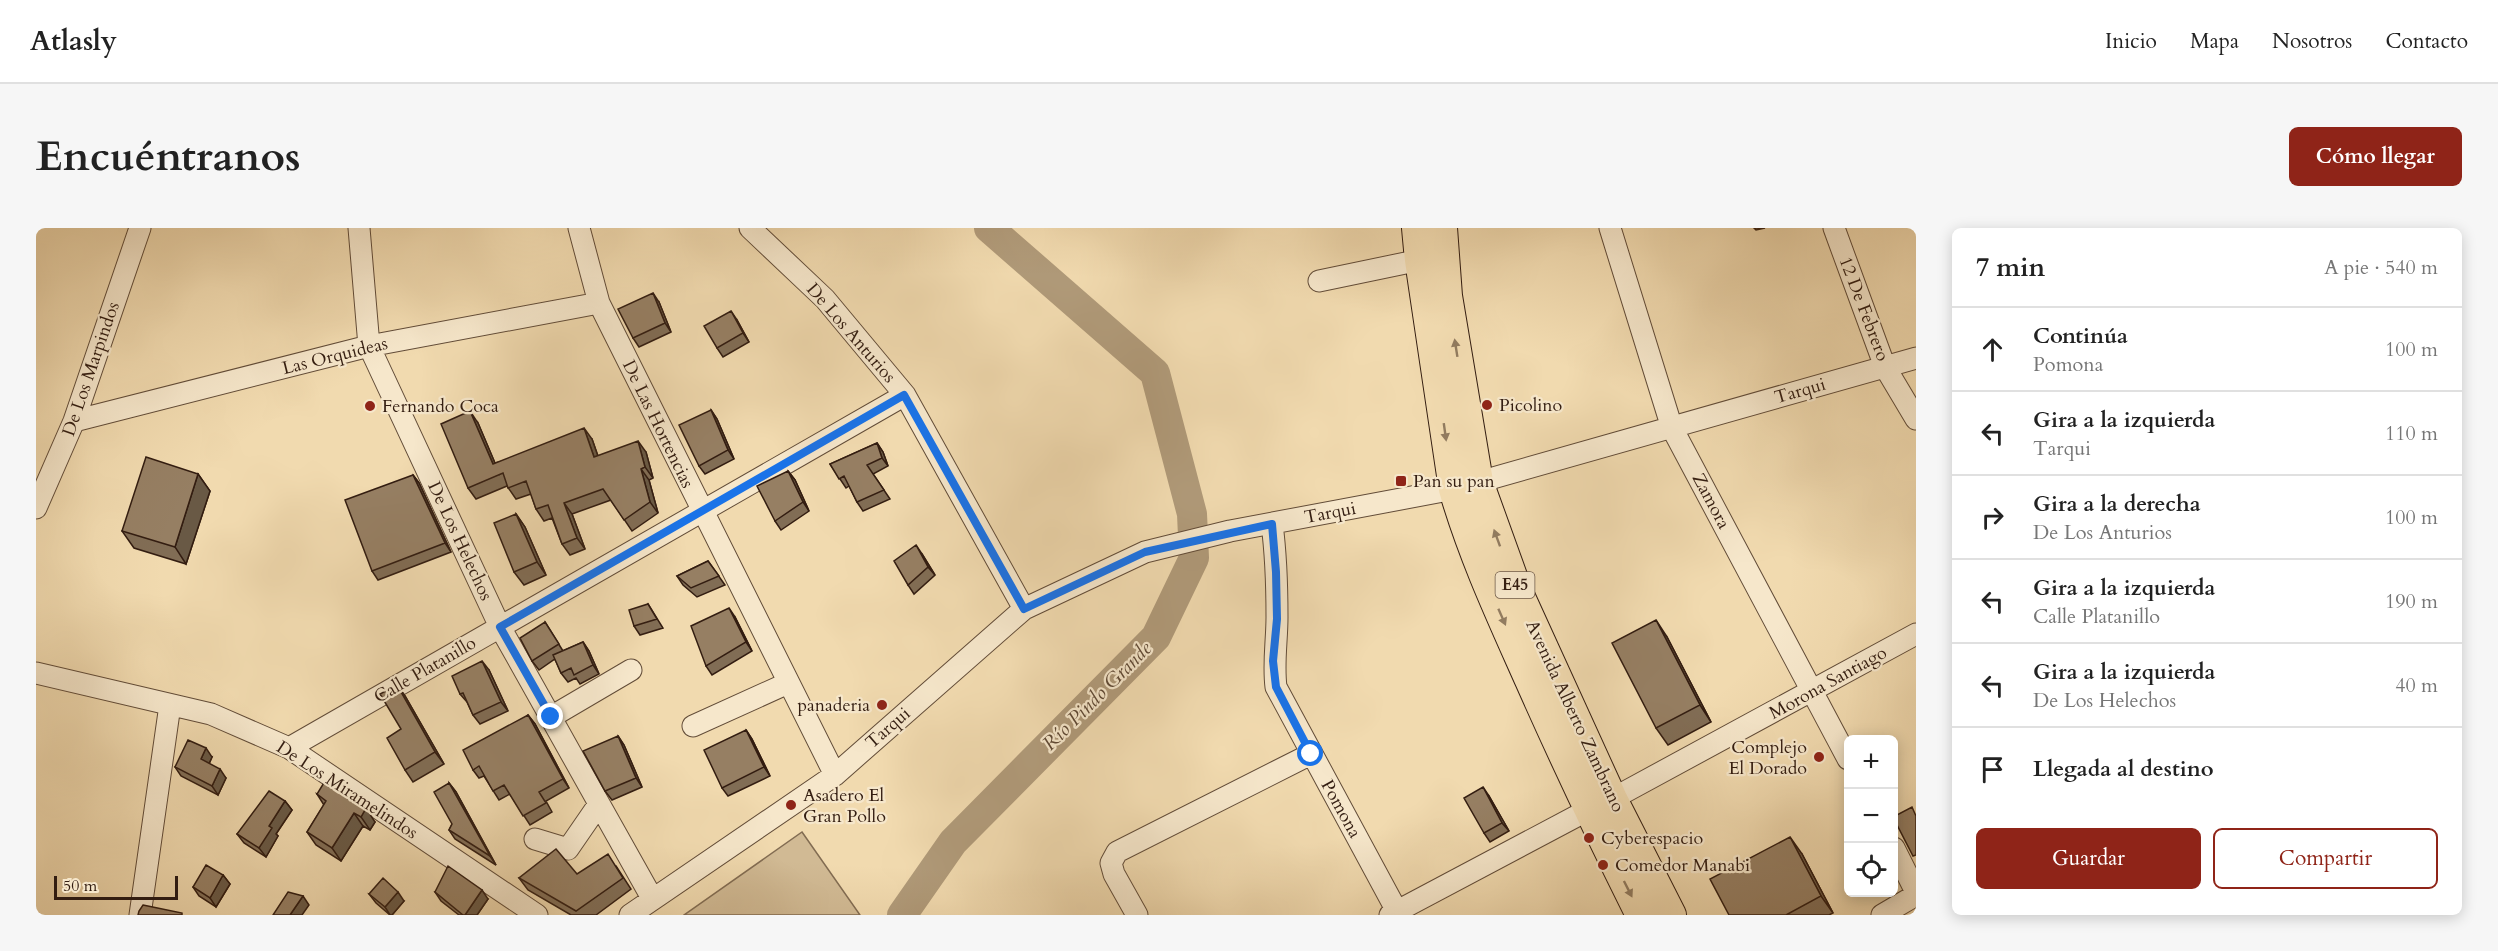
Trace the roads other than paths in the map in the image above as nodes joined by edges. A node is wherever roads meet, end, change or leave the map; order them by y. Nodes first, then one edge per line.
1 (140, 228) edge
2 (359, 228) edge
3 (579, 228) edge
4 (750, 228) edge
5 (1417, 228) edge
6 (1442, 228) edge
7 (1610, 228) edge
8 (1833, 228) edge
9 (1420, 260) junction
10 (1319, 281) dead end
11 (599, 303) junction
12 (369, 346) junction
13 (1916, 358) edge
14 (1885, 367) junction
15 (904, 395) junction
16 (1916, 419) edge
17 (74, 421) junction
18 (1672, 428) junction
19 (1466, 486) junction
20 (36, 508) edge
21 (701, 511) junction
22 (1272, 524) junction
23 (1024, 609) junction
24 (500, 627) junction
25 (1916, 634) edge
26 (632, 670) dead end
27 (36, 673) edge
28 (788, 683) junction
29 (1814, 691) junction
30 (170, 705) junction
31 (551, 717) junction
32 (693, 726) dead end
33 (289, 748) junction
34 (1844, 751) edge
35 (1311, 754) junction
36 (835, 775) junction
37 (599, 804) junction
38 (1600, 805) junction
39 (535, 839) dead end
40 (1898, 858) edge
41 (1916, 894) edge
42 (652, 898) junction
43 (1396, 914) edge
44 (140, 915) edge
45 (537, 915) edge
46 (630, 915) edge
47 (1137, 915) edge
48 (1641, 915) edge
49 (1671, 915) edge
50 (1882, 915) edge

1 - 17 street, De Los Marpindos
2 - 12 street, De Los Helechos
3 - 11 street, De Las Hortencias
4 - 15 street, De Los Anturios
5 - 9 highway, Avenida Alberto Zambrano / E45
19 -> 6 highway, Avenida Alberto Zambrano / E45
7 - 18 street, Zamora
8 - 14 street, 12 De Febrero
9 - 10 street
9 -> 19 highway, Avenida Alberto Zambrano / E45
11 - 12 street, Las Orquideas
11 - 21 street, De Las Hortencias
12 - 17 street, Las Orquideas
12 - 24 street, De Los Helechos
13 - 14 street, Tarqui
14 - 16 street, 12 De Febrero
14 - 18 street, Tarqui
15 - 21 street, Calle Platanillo
15 - 23 street, De Los Anturios
17 - 20 street, De Los Marpindos
18 - 19 street, Tarqui
18 - 29 street, Zamora
19 - 22 street, Tarqui
19 - 38 highway, Avenida Alberto Zambrano / E45
21 - 24 street, Calle Platanillo
21 - 28 street, De Las Hortencias
22 - 23 street, Tarqui
22 - 35 street, Pomona
23 - 36 street, Tarqui
24 - 31 street, De Los Helechos
24 - 33 street, Calle Platanillo
25 - 29 street, Morona Santiago
26 - 31 street
27 - 30 street, De Los Miramelindos
28 - 32 street
28 - 36 street, De Las Hortencias
29 - 34 street, Zamora
29 - 38 street, Morona Santiago
30 - 33 street, De Los Miramelindos
30 - 44 street
31 - 37 street, De Los Helechos
33 - 45 street, De Los Miramelindos
35 - 43 street, Pomona
35 - 47 street
36 - 42 street, Tarqui
37 - 39 street
37 - 42 street, De Los Helechos
38 - 43 street, Morona Santiago
38 -> 48 highway, Avenida Alberto Zambrano / E45
38 - 49 highway, Avenida Alberto Zambrano / E45
40 - 41 street
41 - 50 street
42 - 46 street, Tarqui

